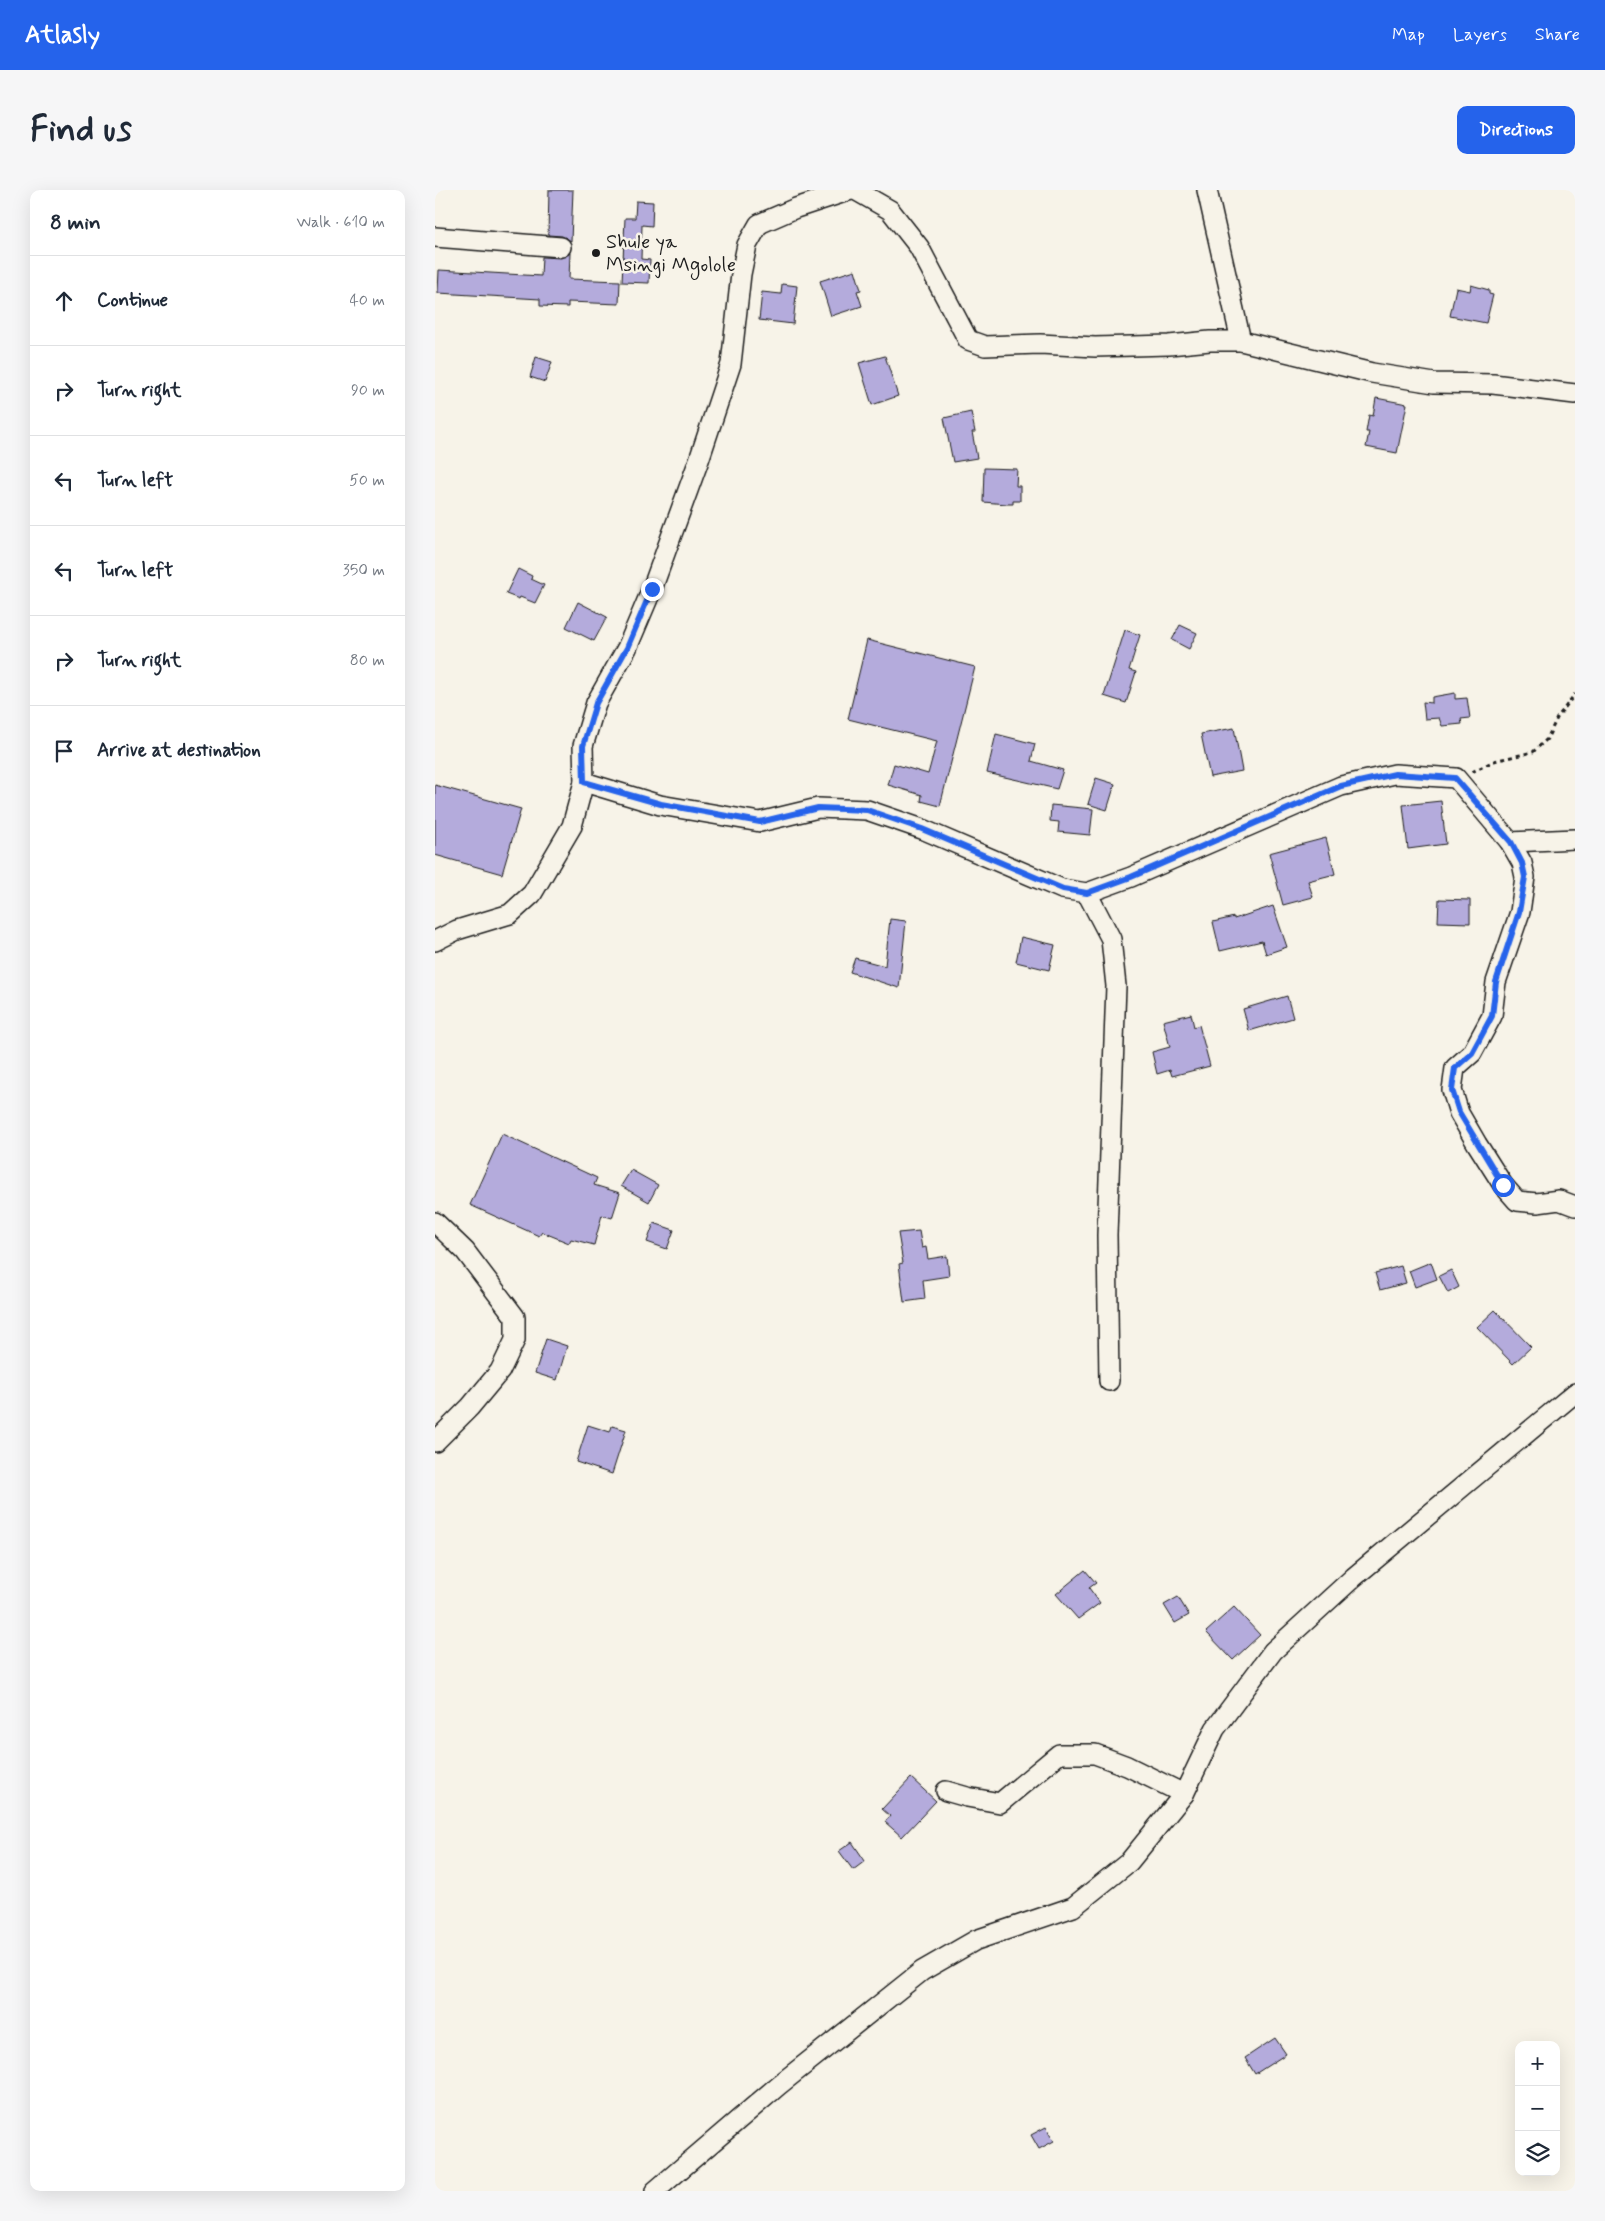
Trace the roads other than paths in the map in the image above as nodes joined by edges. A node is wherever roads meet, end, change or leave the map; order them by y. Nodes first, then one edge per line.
1 (853, 190) edge
2 (1207, 190) edge
3 (435, 237) edge
4 (561, 247) dead end
5 (1241, 341) junction
6 (1575, 394) edge
7 (584, 782) junction
8 (1575, 838) edge
9 (1511, 842) junction
10 (1087, 893) junction
11 (435, 941) edge
12 (1575, 1206) edge
13 (435, 1222) edge
14 (1109, 1382) dead end
15 (1575, 1393) edge
16 (435, 1442) edge
17 (946, 1791) dead end
18 (1184, 1794) junction
19 (655, 2191) edge

1 - 5 street
1 - 7 street
2 - 5 street
3 - 4 street
5 - 6 street
7 - 10 street
7 - 11 street
8 - 9 street
9 - 10 street
9 - 12 street
10 - 14 street
13 - 16 street
15 - 18 street
17 - 18 street
18 - 19 street

